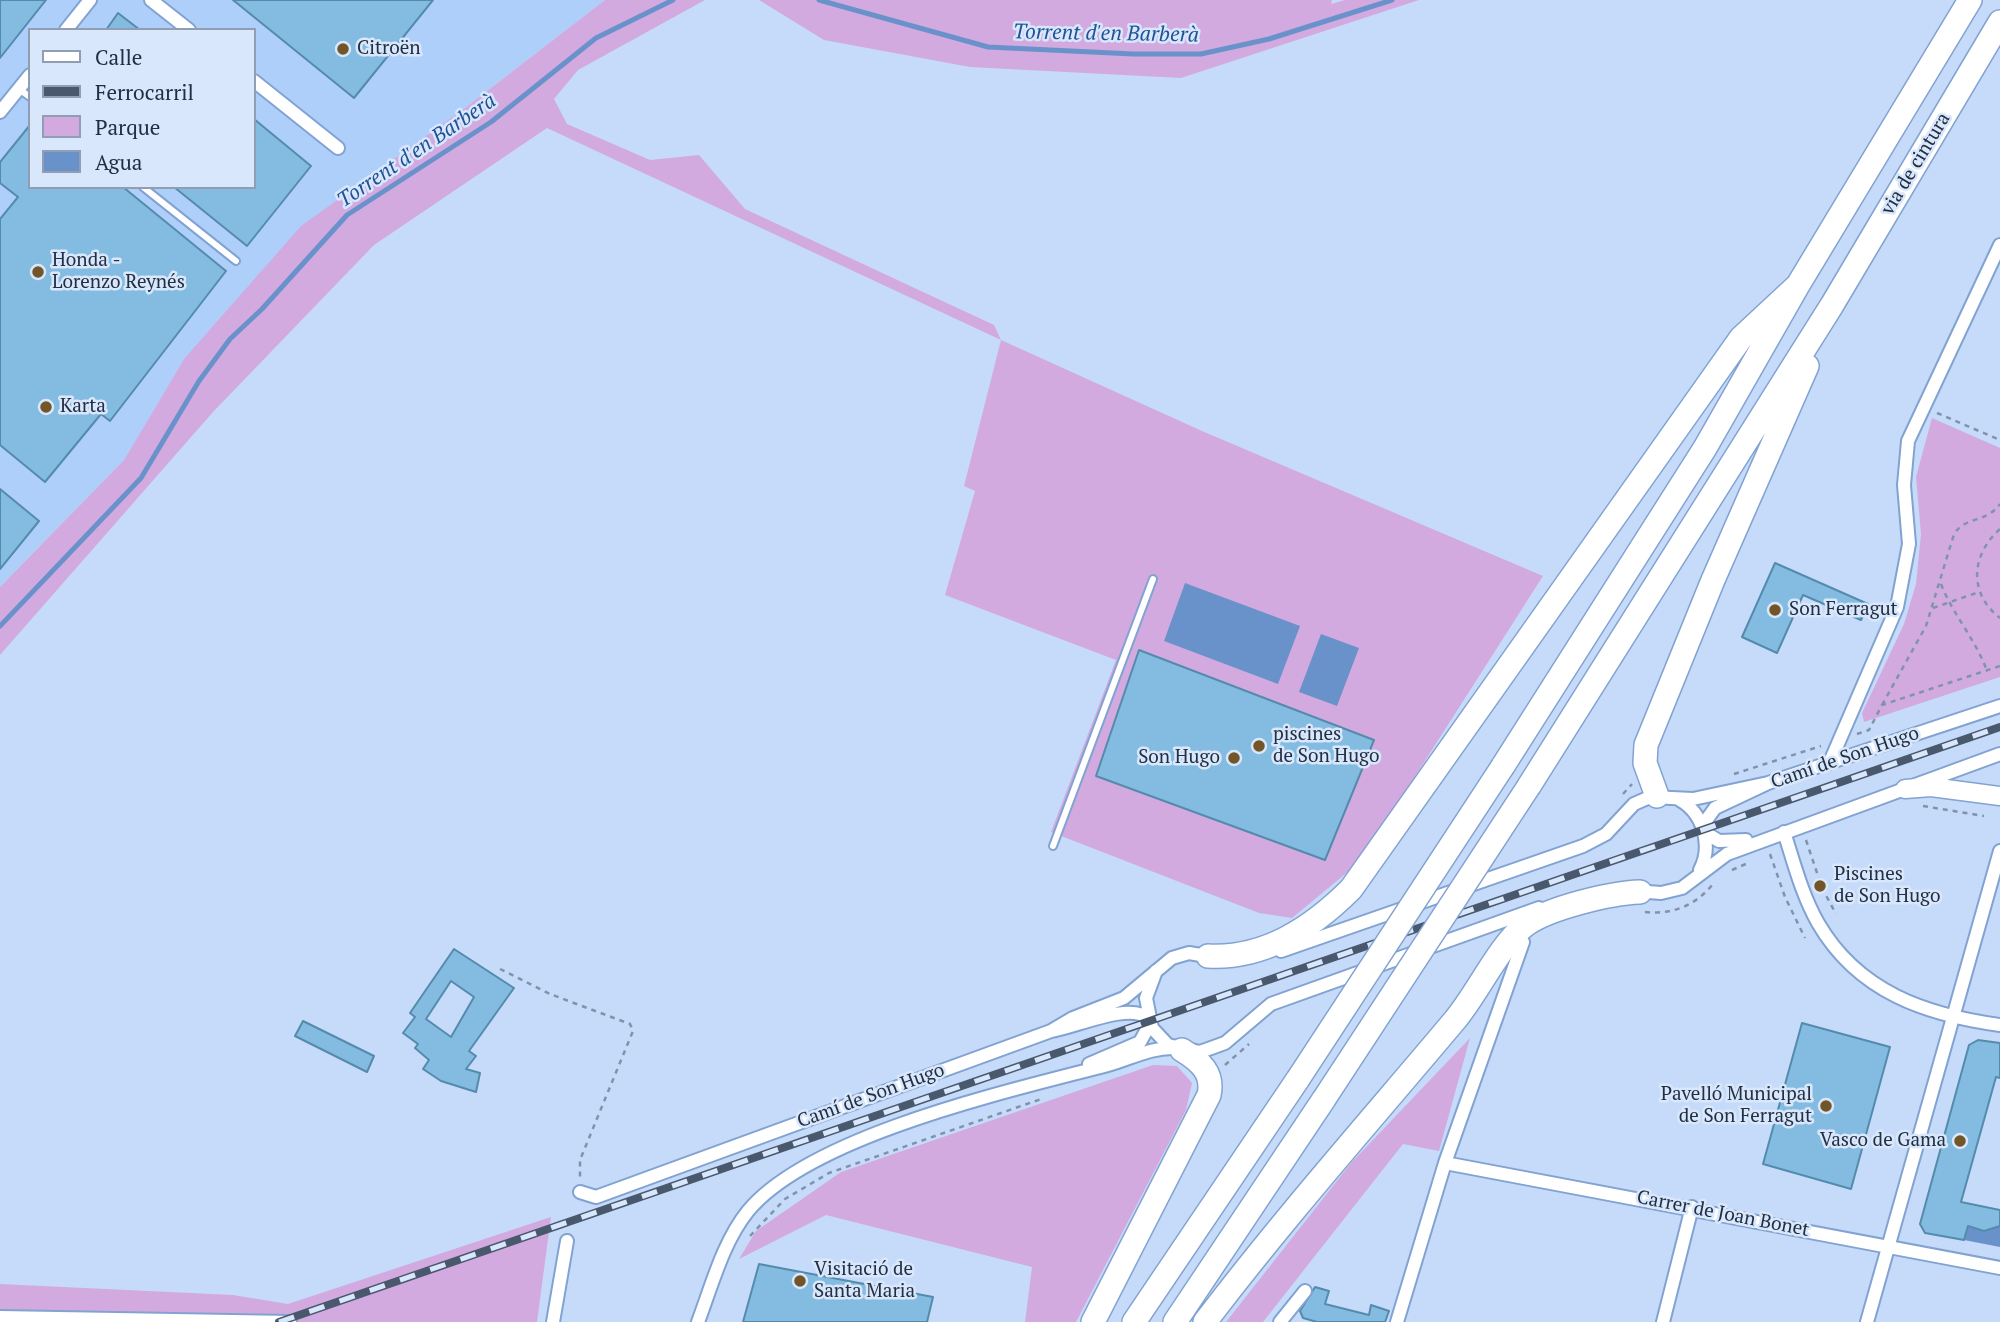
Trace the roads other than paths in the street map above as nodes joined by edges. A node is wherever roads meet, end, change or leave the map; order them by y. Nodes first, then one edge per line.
1 (90, 0) edge
2 (151, 0) edge
3 (1970, 0) edge
4 (2000, 22) edge
5 (68, 28) edge
6 (186, 28) edge
7 (28, 78) edge
8 (256, 83) edge
9 (19, 89) junction
10 (28, 96) edge
11 (0, 112) edge
12 (338, 148) dead end
13 (146, 189) edge
14 (2000, 245) edge
15 (236, 261) dead end
16 (1798, 285) junction
17 (1832, 305) junction
18 (1153, 579) dead end
19 (2000, 706) edge
20 (2000, 754) edge
21 (1829, 762) junction
22 (1768, 783) junction
23 (2000, 796) edge
24 (1666, 797) junction
25 (1909, 797) junction
26 (1703, 829) junction
27 (1784, 832) junction
28 (1053, 846) dead end
29 (2000, 850) edge
30 (1691, 880) junction
31 (1641, 899) junction
32 (1523, 942) dead end
33 (1208, 956) junction
34 (1156, 971) junction
35 (1951, 1018) junction
36 (1149, 1021) junction
37 (2000, 1025) edge
38 (1051, 1031) junction
39 (1179, 1049) junction
40 (1070, 1072) junction
41 (1445, 1163) junction
42 (580, 1192) road end
43 (1692, 1207) junction
44 (567, 1241) dead end
45 (1889, 1246) junction
46 (2000, 1268) edge
47 (1305, 1291) dead end
48 (0, 1317) edge
49 (290, 1322) edge
50 (553, 1322) edge
51 (698, 1322) edge
52 (1093, 1322) edge
53 (1134, 1322) edge
54 (1175, 1322) edge
55 (1205, 1322) edge
56 (1280, 1322) edge
57 (1397, 1322) edge
58 (1663, 1322) edge
59 (1867, 1322) edge

1 - 5 street
2 - 6 street
3 - 16 highway
4 - 17 highway, via de cintura
7 - 9 street
8 - 12 street
9 - 10 lane
9 - 11 street
13 - 15 lane
14 - 21 street
16 - 33 highway
16 - 53 highway, bridge
17 - 24 highway
17 - 54 highway, bridge
18 - 28 lane
19 - 21 street, Camí de Son Hugo
20 - 25 street
21 - 22 street, Camí de Son Hugo
22 - 24 street
22 - 26 street, Camí de Son Hugo
23 - 25 street
24 - 26 street
24 - 33 street
25 - 27 street
26 - 27 street
26 - 30 street
27 - 30 street
27 - 35 street
29 - 35 street
30 - 31 street
31 - 39 street
31 - 55 highway
32 - 41 street
33 - 34 street
34 - 36 street
34 - 38 street
35 - 37 street
35 - 45 street
36 - 38 street, Camí de Son Hugo
36 - 39 street
36 - 40 street
38 - 42 street, Camí de Son Hugo
39 - 40 street
39 - 52 highway
40 - 51 street
41 - 43 street, Carrer de Joan Bonet
41 - 57 street
43 - 45 street, Carrer de Joan Bonet
43 - 58 street
44 - 50 street
45 - 46 street, Carrer de Joan Bonet
45 - 59 street
47 - 56 street
48 - 49 street

